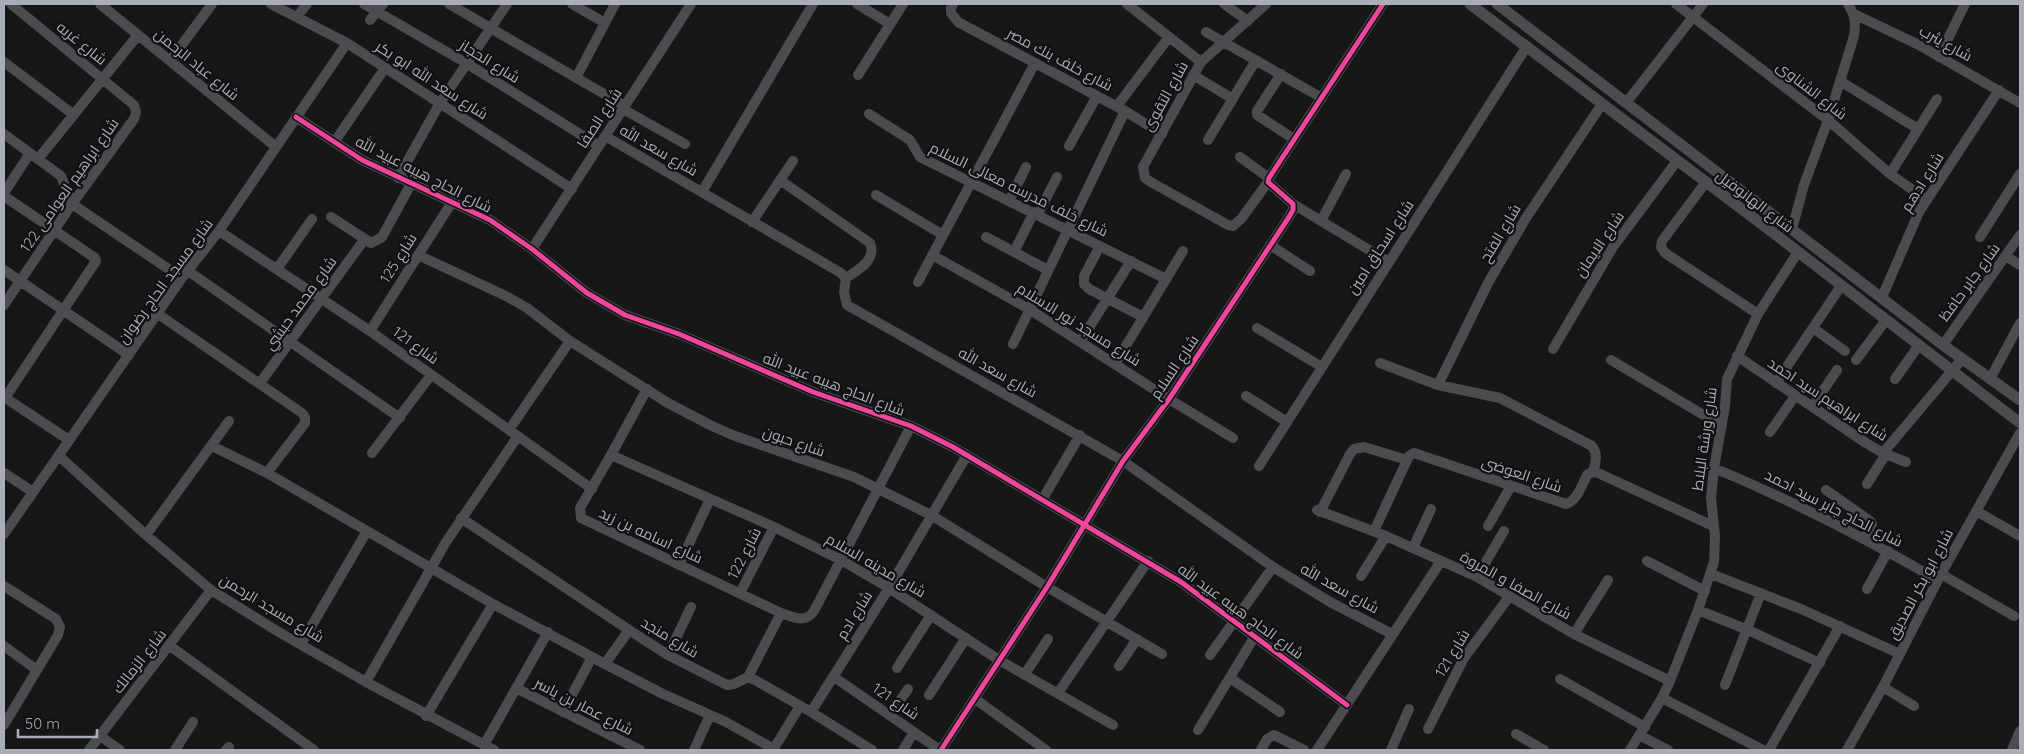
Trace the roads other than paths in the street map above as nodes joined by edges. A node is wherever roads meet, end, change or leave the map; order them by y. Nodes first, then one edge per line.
1 (11, 4) edge
2 (100, 4) edge
3 (212, 4) edge
4 (271, 4) edge
5 (307, 4) edge
6 (364, 4) edge
7 (449, 4) edge
8 (507, 4) edge
9 (572, 4) edge
10 (615, 4) edge
11 (691, 4) edge
12 (812, 4) edge
13 (857, 4) edge
14 (903, 4) edge
15 (1126, 4) edge
16 (1224, 4) edge
17 (1266, 4) edge
18 (1383, 4) edge
19 (1470, 4) edge
20 (1497, 4) edge
21 (1676, 4) edge
22 (1703, 4) edge
23 (1848, 4) edge
24 (1965, 4) edge
25 (952, 6) edge
26 (376, 12) edge
27 (1854, 14) junction
28 (1693, 16) junction
29 (297, 17) junction
30 (1248, 20) junction
31 (605, 23) junction
32 (890, 24) junction
33 (490, 28) junction
34 (1206, 32) dead end
35 (138, 35) junction
36 (1169, 37) junction
37 (1223, 41) junction
38 (347, 43) junction
39 (1527, 46) junction
40 (1938, 57) junction
41 (1256, 60) junction
42 (170, 61) junction
43 (4, 62) edge
44 (1201, 62) junction
45 (466, 63) junction
46 (1035, 63) junction
47 (385, 68) junction
48 (1281, 74) junction
49 (858, 75) dead end
50 (1193, 75) junction
51 (576, 78) junction
52 (103, 79) junction
53 (1840, 80) junction
54 (1999, 90) junction
55 (1097, 96) junction
56 (1322, 98) junction
57 (2018, 98) edge
58 (1232, 99) junction
59 (1937, 99) dead end
60 (440, 103) junction
61 (1626, 103) junction
62 (1602, 104) junction
63 (134, 105) joint
64 (624, 107) junction
65 (1121, 108) junction
66 (869, 114) dead end
67 (74, 115) junction
68 (296, 117) junction
69 (1828, 120) junction
70 (1918, 129) junction
71 (4, 134) edge
72 (1162, 134) junction
73 (605, 136) junction
74 (1294, 139) junction
75 (1208, 140) dead end
76 (335, 141) junction
77 (685, 144) dead end
78 (599, 146) junction
79 (1069, 146) dead end
80 (276, 147) junction
81 (34, 156) junction
82 (1240, 157) dead end
83 (793, 161) dead end
84 (1677, 161) junction
85 (1026, 167) dead end
86 (1346, 174) dead end
87 (1890, 174) junction
88 (2020, 174) edge
89 (1057, 177) dead end
90 (398, 178) junction
91 (780, 180) junction
92 (1269, 180) junction
93 (1706, 182) junction
94 (971, 183) junction
95 (411, 184) junction
96 (572, 189) junction
97 (702, 192) junction
98 (4, 195) edge
99 (876, 195) dead end
100 (1927, 200) junction
101 (1009, 201) junction
102 (452, 202) junction
103 (72, 204) junction
104 (1293, 204) junction
105 (1036, 213) junction
106 (330, 217) dead end
107 (312, 219) dead end
108 (1321, 221) junction
109 (752, 222) junction
110 (1792, 229) junction
111 (55, 230) junction
112 (1068, 230) junction
113 (219, 231) junction
114 (943, 235) junction
115 (2020, 235) edge
116 (986, 237) dead end
117 (1980, 237) dead end
118 (364, 240) junction
119 (1270, 245) junction
120 (1100, 246) junction
121 (532, 248) junction
122 (1183, 251) dead end
123 (1014, 252) junction
124 (1798, 252) junction
125 (932, 255) junction
126 (418, 256) junction
127 (2006, 256) junction
128 (1131, 261) junction
129 (1389, 262) junction
130 (2020, 265) edge
131 (277, 269) junction
132 (4, 270) edge
133 (1048, 270) junction
134 (1310, 271) dead end
135 (185, 274) junction
136 (846, 278) junction
137 (1166, 279) junction
138 (20, 281) junction
139 (918, 282) dead end
140 (1841, 286) junction
141 (1882, 297) junction
142 (1107, 298) junction
143 (322, 299) junction
144 (4, 305) edge
145 (1029, 309) junction
146 (63, 311) junction
147 (158, 314) junction
148 (1758, 314) junction
149 (1143, 317) junction
150 (1886, 320) junction
151 (2020, 322) edge
152 (1257, 328) dead end
153 (1813, 328) junction
154 (370, 331) junction
155 (570, 340) junction
156 (291, 342) junction
157 (1080, 342) junction
158 (1013, 344) dead end
159 (1919, 345) junction
160 (1943, 345) junction
161 (1552, 349) dead end
162 (1845, 352) dead end
163 (130, 356) junction
164 (1737, 356) junction
165 (1962, 359) junction
166 (1611, 360) dead end
167 (1856, 360) dead end
168 (1380, 363) dead end
169 (1115, 364) junction
170 (1322, 367) junction
171 (1837, 370) dead end
172 (1953, 371) junction
173 (431, 375) junction
174 (1895, 379) dead end
175 (1990, 379) junction
176 (260, 383) junction
177 (1776, 383) junction
178 (1438, 385) junction
179 (647, 389) junction
180 (1246, 396) dead end
181 (1795, 396) junction
182 (4, 398) edge
183 (1169, 399) junction
184 (2020, 400) edge
185 (1812, 407) junction
186 (400, 418) junction
187 (229, 421) dead end
188 (1287, 422) junction
189 (2020, 423) edge
190 (911, 426) junction
191 (1722, 426) junction
192 (509, 430) junction
193 (1770, 432) dead end
194 (2020, 433) edge
195 (1080, 435) junction
196 (518, 436) junction
197 (1233, 438) dead end
198 (69, 440) junction
199 (212, 446) junction
200 (372, 453) dead end
201 (1885, 454) junction
202 (612, 455) junction
203 (967, 455) junction
204 (59, 456) junction
205 (1408, 460) junction
206 (1123, 461) junction
207 (1906, 462) dead end
208 (1259, 466) dead end
209 (1714, 468) junction
210 (4, 472) edge
211 (1593, 472) junction
212 (267, 473) junction
213 (1867, 484) dead end
214 (1511, 486) junction
215 (878, 488) junction
216 (592, 489) junction
217 (1826, 490) dead end
218 (33, 492) junction
219 (710, 499) junction
220 (1042, 500) junction
221 (1431, 509) dead end
222 (1976, 511) junction
223 (931, 515) junction
224 (461, 518) junction
225 (1084, 526) junction
226 (1488, 526) dead end
227 (1713, 526) junction
228 (774, 527) junction
229 (367, 531) junction
230 (1374, 531) junction
231 (1504, 531) dead end
232 (4, 533) edge
233 (146, 535) junction
234 (1386, 536) junction
235 (2020, 536) edge
236 (1864, 538) junction
237 (1413, 548) junction
238 (1888, 551) junction
239 (841, 560) junction
240 (1148, 561) junction
241 (1441, 561) junction
242 (1647, 561) dead end
243 (679, 565) junction
244 (431, 567) junction
245 (1273, 567) junction
246 (1711, 574) junction
247 (1361, 576) dead end
248 (1477, 577) junction
249 (1940, 577) junction
250 (1608, 580) dead end
251 (4, 586) edge
252 (1047, 587) junction
253 (889, 588) junction
254 (1867, 588) dead end
255 (212, 590) junction
256 (1705, 591) junction
257 (1762, 593) junction
258 (740, 594) junction
259 (1509, 597) junction
260 (493, 604) junction
261 (691, 606) dead end
262 (1698, 610) junction
263 (782, 613) junction
264 (931, 615) junction
265 (2014, 616) dead end
266 (1107, 621) junction
267 (1235, 621) junction
268 (1840, 626) junction
269 (629, 630) junction
270 (1748, 630) junction
271 (548, 632) junction
272 (1392, 634) junction
273 (1574, 634) junction
274 (1255, 636) junction
275 (966, 638) junction
276 (1048, 639) dead end
277 (1137, 639) junction
278 (301, 644) junction
279 (4, 646) edge
280 (170, 646) junction
281 (1162, 654) dead end
282 (1900, 654) junction
283 (668, 655) junction
284 (1210, 655) dead end
285 (592, 657) junction
286 (1000, 660) junction
287 (1820, 663) junction
288 (605, 664) junction
289 (1119, 666) dead end
290 (897, 668) dead end
291 (37, 670) junction
292 (1025, 674) junction
293 (748, 677) junction
294 (834, 677) junction
295 (1230, 678) junction
296 (1560, 679) dead end
297 (1670, 681) junction
298 (366, 682) junction
299 (1725, 686) dead end
300 (1883, 687) junction
301 (516, 688) junction
302 (908, 689) dead end
303 (1058, 693) junction
304 (929, 695) dead end
305 (975, 698) junction
306 (1662, 698) junction
307 (1347, 705) junction
308 (800, 706) junction
309 (1914, 706) dead end
310 (1409, 709) dead end
311 (563, 712) junction
312 (811, 712) junction
313 (1280, 712) dead end
314 (710, 715) junction
315 (890, 715) junction
316 (426, 716) junction
317 (193, 722) dead end
318 (4, 725) edge
319 (1112, 725) dead end
320 (1428, 729) dead end
321 (1198, 730) dead end
322 (1642, 731) junction
323 (2020, 731) edge
324 (914, 732) junction
325 (1516, 734) dead end
326 (100, 736) junction
327 (484, 745) junction
328 (90, 750) edge
329 (120, 750) edge
330 (174, 750) edge
331 (314, 750) edge
332 (494, 750) edge
333 (640, 750) edge
334 (694, 750) edge
335 (774, 750) edge
336 (872, 750) edge
337 (903, 750) edge
338 (941, 750) edge
339 (1046, 750) edge
340 (1261, 750) edge
341 (1304, 750) edge
342 (1317, 750) edge
343 (1391, 750) edge
344 (1544, 750) edge
345 (1630, 750) edge
346 (1668, 750) edge
347 (1763, 750) edge
348 (1769, 750) edge
349 (1847, 750) edge
350 (2012, 750) edge

1 - 52 street, شارع غربه
2 - 35 street, شارع عباد الرحمن
3 - 42 street
4 - 29 street, شارع سعد الله ابو بكر
5 - 29 street
6 - 26 street, شارع الحجاز
7 - 33 street
8 - 33 street
9 - 31 street
10 - 31 street
11 - 64 street, شارع الصفا
12 - 97 street
13 - 32 street
14 - 32 street
15 - 36 street
16 - 30 street
17 - 30 street, شارع التقوى
18 - 56 street
19 - 39 street, شارع الهانوفيل
20 - 61 street, شارع الهانوفيل
21 - 28 street, شارع الشناوى
22 - 28 street
23 - 27 street
24 - 40 street
25 - 46 street, شارع خلف بنك مصر
26 - 45 street, شارع الحجاز
27 - 40 street, شارع يثرب
27 - 53 street
28 - 61 street
28 - 69 street, شارع الشناوى
29 - 38 street, شارع سعد الله ابو بكر
30 - 37 street, شارع التقوى
31 - 51 street
32 - 49 street
33 - 45 street
33 - 51 street
34 - 37 street
35 - 42 street, شارع عباد الرحمن
35 - 52 street
36 - 44 street
36 - 65 street
37 - 41 street
37 - 44 street, شارع التقوى
38 - 47 street, شارع سعد الله ابو بكر
38 - 68 street, شارع مسجد الحاج رضوان
39 - 62 street, شارع الهانوفيل
39 - 129 street, شارع اسحاق امين
40 - 54 street, شارع يثرب
41 - 48 street
41 - 58 street
42 - 80 street, شارع عباد الرحمن
43 - 67 street
44 - 50 street, شارع التقوى
45 - 60 street
45 - 78 street, شارع الحجاز
46 - 55 street, شارع خلف بنك مصر
46 - 94 street
47 - 60 street, شارع سعد الله ابو بكر
47 - 76 street
48 - 56 street
48 - 74 street
50 - 58 street
50 - 72 street, شارع التقوى
51 - 64 street
52 - 63 street, شارع غربه
52 - 67 street
53 - 69 street
53 - 70 street
54 - 57 street, شارع يثرب
54 - 100 street, شارع ادهم
55 - 65 street, شارع خلف بنك مصر
55 - 79 street
56 - 74 street
58 - 75 street
59 - 70 street
60 - 90 street
60 - 96 street, شارع سعد الله ابو بكر
61 - 110 street, شارع الهانوفيل
62 - 84 street, شارع الهانوفيل
62 - 178 street, شارع الفتح
63 - 103 street, شارع ابراهيم العوامى 122
64 - 73 street, شارع الصفا
64 - 77 street
65 - 72 street, شارع خلف بنك مصر
65 - 112 street
66 - 94 street, شارع خلف مدرسه معالى السلام
67 - 81 street
68 - 76 street, شارع الحاج هيبه عبيد الله
68 - 80 street, شارع مسجد الحاج رضوان
69 - 87 street, شارع الشناوى
69 - 110 street
70 - 87 street
71 - 81 street
72 - 92 street, شارع التقوى
73 - 78 street, شارع الصفا
73 - 97 street, شارع سعد الله
74 - 92 street
76 - 90 street, شارع الحاج هيبه عبيد الله
78 - 96 street, شارع الصفا
80 - 113 street, شارع مسجد الحاج رضوان
81 - 98 street
81 - 103 street
82 - 92 street
83 - 91 street
84 - 93 street, شارع الهانوفيل
84 - 161 street, شارع الايمان
85 - 101 street
86 - 108 street
87 - 100 street, شارع الشناوى
88 - 117 street
89 - 105 street
90 - 95 street, شارع الحاج هيبه عبيد الله
91 - 109 street
91 - 136 street
92 - 104 street
93 - 124 street, شارع الهانوفيل
93 - 148 street
94 - 101 street, شارع خلف مدرسه معالى السلام
94 - 114 street
95 - 102 street, شارع الحاج هيبه عبيد الله
95 - 118 street
96 - 121 street, شارع الصفا
97 - 109 street, شارع سعد الله
98 - 111 street
99 - 114 street
100 - 141 street, شارع ادهم
101 - 105 street, شارع خلف مدرسه معالى السلام
102 - 121 street, شارع الحاج هيبه عبيد الله
102 - 126 street, شارع 125
103 - 111 street, شارع ابراهيم العوامى 122
103 - 135 street
104 - 108 street
104 - 119 street, شارع السلام
105 - 112 street, شارع خلف مدرسه معالى السلام
105 - 123 street
106 - 118 street
107 - 131 street
108 - 129 street
109 - 136 street, شارع سعد الله
110 - 141 street, شارع الهانوفيل
111 - 138 street, شارع ابراهيم العوامى 122
111 - 146 street
112 - 120 street, شارع خلف مدرسه معالى السلام
112 - 133 street
113 - 131 street, شارع 121
113 - 135 street, شارع مسجد الحاج رضوان
114 - 125 street
115 - 127 street, شارع جابر حافظ
116 - 123 street
118 - 143 street, شارع محمد حبشي
119 - 134 street
119 - 183 street, شارع السلام
120 - 128 street, شارع خلف مدرسه معالى السلام
120 - 142 street
121 - 190 street, شارع الحاج هيبه عبيد الله
122 - 137 street
123 - 133 street
124 - 140 street, شارع الهانوفيل
124 - 148 street, شارع ورشة البلاط
125 - 139 street
125 - 145 street, شارع مسجد نور الاسلام
126 - 154 street, شارع 125
126 - 155 street, شارع حبون
127 - 130 street
127 - 160 street, شارع جابر حافظ
128 - 137 street, شارع خلف مدرسه معالى السلام
128 - 142 street
129 - 170 street, شارع اسحاق امين
131 - 143 street, شارع 121
132 - 138 street
133 - 145 street
135 - 147 street, شارع مسجد الحاج رضوان
135 - 156 street
136 - 195 street, شارع سعد الله
137 - 149 street
138 - 144 street, شارع ابراهيم العوامى 122
138 - 146 street
140 - 150 street, شارع الهانوفيل
140 - 153 street
141 - 160 street, شارع الهانوفيل
142 - 149 street
142 - 157 street
143 - 154 street, شارع 121
143 - 156 street, شارع محمد حبشي
145 - 157 street, شارع مسجد نور الاسلام
145 - 158 street
146 - 163 street
146 - 182 street
147 - 163 street, شارع مسجد الحاج رضوان
147 - 176 street
148 - 164 street, شارع ورشة البلاط
149 - 169 street
150 - 159 street, شارع الهانوفيل
150 - 167 street
151 - 175 street
152 - 170 street
153 - 162 street
153 - 177 street
154 - 173 street, شارع 121
155 - 179 street, شارع حبون
155 - 192 street
156 - 176 street, شارع محمد حبشي
156 - 186 street
157 - 169 street, شارع مسجد نور الاسلام
159 - 172 street, شارع الهانوفيل
159 - 174 street
160 - 165 street, شارع الهانوفيل
163 - 198 street, شارع مسجد الحاج رضوان
164 - 177 street, شارع ابراهيم سيد احمد
164 - 191 street, شارع ورشة البلاط
165 - 172 street
165 - 175 street, شارع الهانوفيل
166 - 191 street
168 - 178 street
169 - 183 street, شارع مسجد نور الاسلام
170 - 188 street, شارع اسحاق امين
171 - 185 street
172 - 189 street, شارع الهانوفيل
172 - 201 street
173 - 186 street
173 - 192 street, شارع 121
175 - 184 street, شارع الهانوفيل
176 - 212 street
177 - 181 street, شارع ابراهيم سيد احمد
178 - 211 street
179 - 202 street, شارع اسامه بن زيد
179 - 215 street, شارع حبون
180 - 188 street
181 - 185 street, شارع ابراهيم سيد احمد
181 - 193 street
182 - 198 street
183 - 197 street, شارع مسجد نور الاسلام
183 - 206 street, شارع السلام
185 - 201 street, شارع ابراهيم سيد احمد
186 - 200 street
187 - 199 street
188 - 208 street, شارع اسحاق امين
190 - 203 street, شارع الحاج هيبه عبيد الله
190 - 215 street
191 - 209 street, شارع ورشة البلاط
192 - 196 street, شارع 121
194 - 222 street, شارع ابو بكر الصديق
195 - 206 street, شارع سعد الله
195 - 220 street
196 - 216 street, شارع 121
196 - 224 street
198 - 204 street, شارع مسجد الحاج رضوان
199 - 212 street
199 - 233 street
201 - 207 street, شارع ابراهيم سيد احمد
201 - 213 street
202 - 216 street, شارع اسامه بن زيد
202 - 219 street, شارع مدينه السلام
203 - 220 street, شارع الحاج هيبه عبيد الله
203 - 223 street, شارع ادم
204 - 218 street, شارع مسجد الحاج رضوان
204 - 233 street, شارع مسجد الرحمن
205 - 214 street, شارع العوضى
205 - 230 street
205 - 230 street, شارع الصفا و المروة
206 - 225 street, شارع السلام
206 - 245 street, شارع سعد الله
209 - 227 street, شارع ورشة البلاط
209 - 236 street, شارع الحاج جابر سيد احمد
210 - 218 street
211 - 214 street, شارع العوضى
211 - 227 street
212 - 229 street
214 - 226 street
215 - 223 street, شارع حبون
215 - 239 street
216 - 243 street, شارع اسامه بن زيد
217 - 236 street
218 - 232 street, شارع مسجد الحاج رضوان
219 - 228 street, شارع مدينه السلام
219 - 243 street
220 - 225 street, شارع الحاج هيبه عبيد الله
221 - 237 street
222 - 235 street
222 - 249 street, شارع ابو بكر الصديق
223 - 252 street, شارع حبون
223 - 253 street, شارع ادم
224 - 244 street
224 - 269 street, شارع منجد
225 - 240 street, شارع الحاج هيبه عبيد الله
225 - 252 street, شارع السلام
227 - 246 street, شارع ورشة البلاط
228 - 239 street, شارع مدينه السلام
228 - 258 street, شارع 122
229 - 244 street
229 - 278 street
230 - 234 street, شارع الصفا و المروة
231 - 248 street
233 - 255 street, شارع مسجد الرحمن
234 - 237 street, شارع الصفا و المروة
234 - 247 street
236 - 238 street, شارع الحاج جابر سيد احمد
237 - 241 street, شارع الصفا و المروة
238 - 249 street, شارع الحاج جابر سيد احمد
238 - 254 street
239 - 253 street, شارع مدينه السلام
239 - 263 street, شارع اسامه بن زيد
240 - 266 street
240 - 267 street, شارع الحاج هيبه عبيد الله
241 - 248 street, شارع الصفا و المروة
241 - 272 street
242 - 256 street
243 - 258 street, شارع اسامه بن زيد
244 - 260 street
244 - 298 street
245 - 267 street
245 - 272 street, شارع سعد الله
246 - 256 street, شارع ورشة البلاط
246 - 257 street
248 - 259 street, شارع الصفا و المروة
249 - 265 street, شارع الحاج جابر سيد احمد
249 - 282 street, شارع ابو بكر الصديق
250 - 273 street
251 - 291 street
252 - 266 street, شارع حبون
252 - 286 street, شارع السلام
253 - 264 street, شارع مدينه السلام
253 - 294 street, شارع ادم
255 - 278 street, شارع مسجد الرحمن
255 - 280 street, شارع الزمالك
256 - 262 street, شارع ورشة البلاط
257 - 268 street
257 - 270 street
258 - 263 street, شارع اسامه بن زيد
259 - 273 street, شارع الصفا و المروة
259 - 320 street, شارع 121
260 - 271 street
260 - 316 street
261 - 283 street
262 - 270 street
262 - 297 street, شارع ورشة البلاط
263 - 293 street
264 - 275 street, شارع مدينه السلام
264 - 290 street
266 - 277 street, شارع حبون
266 - 303 street
267 - 274 street, شارع الحاج هيبه عبيد الله
267 - 284 street
268 - 282 street
268 - 287 street
269 - 283 street, شارع منجد
269 - 288 street
270 - 287 street
270 - 299 street
271 - 285 street
271 - 301 street
272 - 307 street
273 - 297 street, شارع الصفا و المروة
274 - 295 street
274 - 307 street, شارع الحاج هيبه عبيد الله
275 - 286 street, شارع مدينه السلام
275 - 304 street
276 - 292 street
277 - 281 street, شارع حبون
277 - 289 street
278 - 298 street, شارع مسجد الرحمن
279 - 291 street
280 - 326 street, شارع الزمالك
280 - 331 street
282 - 300 street, شارع ابو بكر الصديق
283 - 293 street, شارع منجد
285 - 288 street
285 - 311 street
286 - 292 street, شارع مدينه السلام
286 - 305 street, شارع السلام
287 - 348 street
288 - 314 street
291 - 318 street
292 - 303 street, شارع مدينه السلام
293 - 308 street
294 - 312 street, شارع ادم
294 - 315 street, شارع 121
295 - 313 street
295 - 321 street
296 - 322 street
297 - 306 street, شارع ورشة البلاط
298 - 316 street, شارع مسجد الرحمن
300 - 309 street
300 - 349 street, شارع ابو بكر الصديق
301 - 311 street, شارع عمار بن ياسر
301 - 327 street
302 - 315 street
303 - 319 street, شارع مدينه السلام
305 - 338 street, شارع السلام
305 - 339 street
306 - 322 street, شارع ورشة البلاط
306 - 347 street
307 - 342 street
308 - 312 street
308 - 335 street
310 - 343 street
311 - 333 street, شارع عمار بن ياسر
312 - 336 street
314 - 334 street
314 - 335 street
315 - 324 street, شارع 121
316 - 327 street, شارع مسجد الرحمن
317 - 330 street
322 - 345 street, شارع ورشة البلاط
322 - 346 street
323 - 350 street
324 - 337 street
324 - 338 street, شارع 121
325 - 344 street
326 - 328 street, شارع الزمالك
326 - 329 street
327 - 332 street, شارع مسجد الرحمن
340 - 341 street

